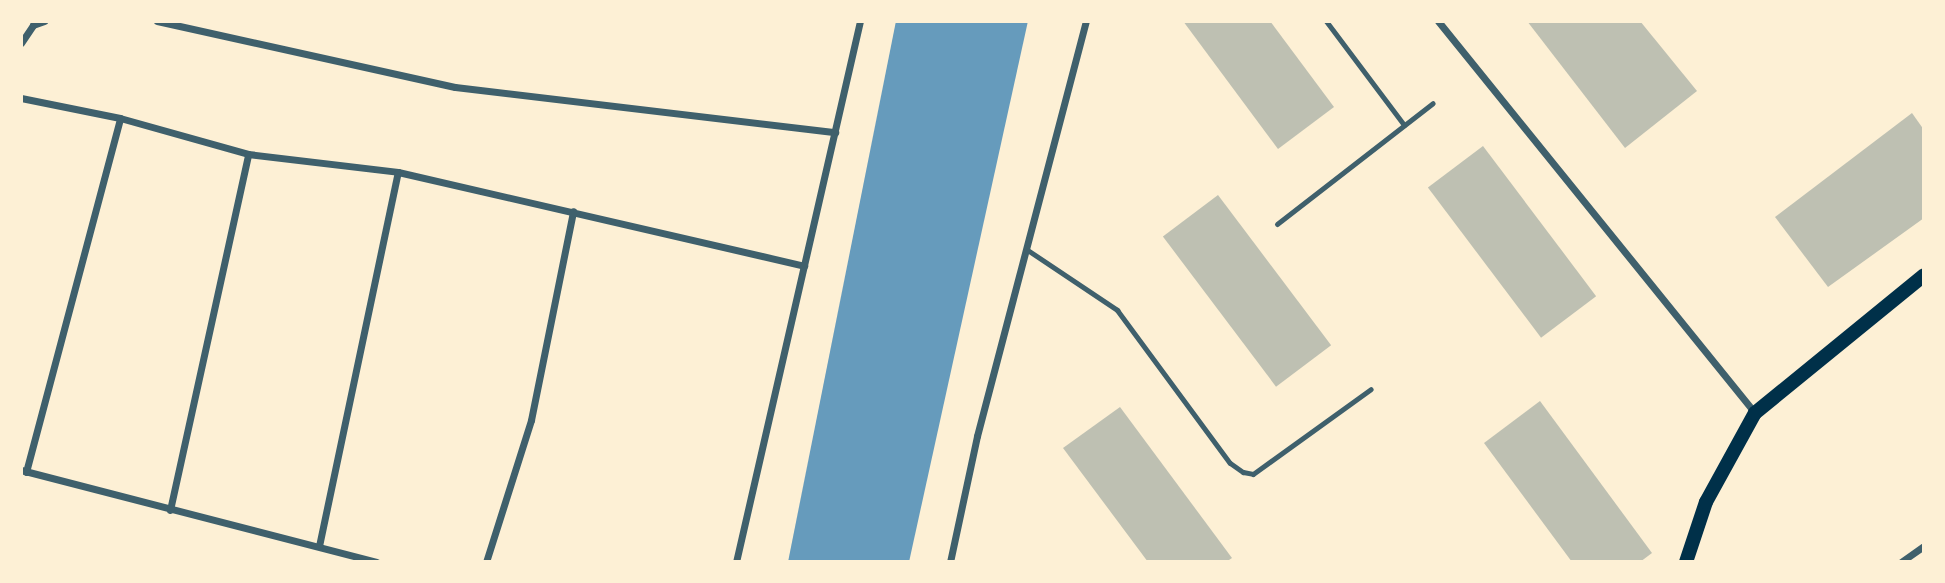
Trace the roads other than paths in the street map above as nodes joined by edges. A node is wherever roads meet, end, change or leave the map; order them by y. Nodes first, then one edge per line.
1 (44, 21) edge
2 (157, 21) edge
3 (860, 21) edge
4 (1086, 21) edge
5 (1326, 21) edge
6 (1438, 21) edge
7 (21, 43) edge
8 (21, 98) edge
9 (1433, 103) dead end
10 (120, 118) junction
11 (1404, 125) junction
12 (835, 132) junction
13 (248, 154) junction
14 (398, 172) junction
15 (573, 211) junction
16 (1277, 224) dead end
17 (1026, 249) junction
18 (804, 266) junction
19 (1924, 275) edge
20 (1371, 389) dead end
21 (1755, 413) junction
22 (23, 471) edge
23 (170, 509) junction
24 (319, 546) junction
25 (1924, 546) edge
26 (376, 562) edge
27 (486, 562) edge
28 (736, 562) edge
29 (950, 562) edge
30 (1466, 562) edge
31 (1475, 562) edge
32 (1686, 562) edge
33 (1901, 562) edge

1 - 7 street
2 - 12 street
3 - 12 street
4 - 17 street
5 - 11 lane
6 - 21 street
8 - 10 street
9 - 11 lane
10 - 13 street
10 - 22 street
11 - 16 lane
12 - 18 street
13 - 14 street
13 - 23 street
14 - 15 street
14 - 24 street
15 - 18 street
15 - 27 street
17 - 20 lane
17 - 29 street
18 - 28 street
19 - 21 main road
21 - 32 main road
22 - 23 street
23 - 24 street
24 - 26 street
25 - 33 street
30 - 31 lane

